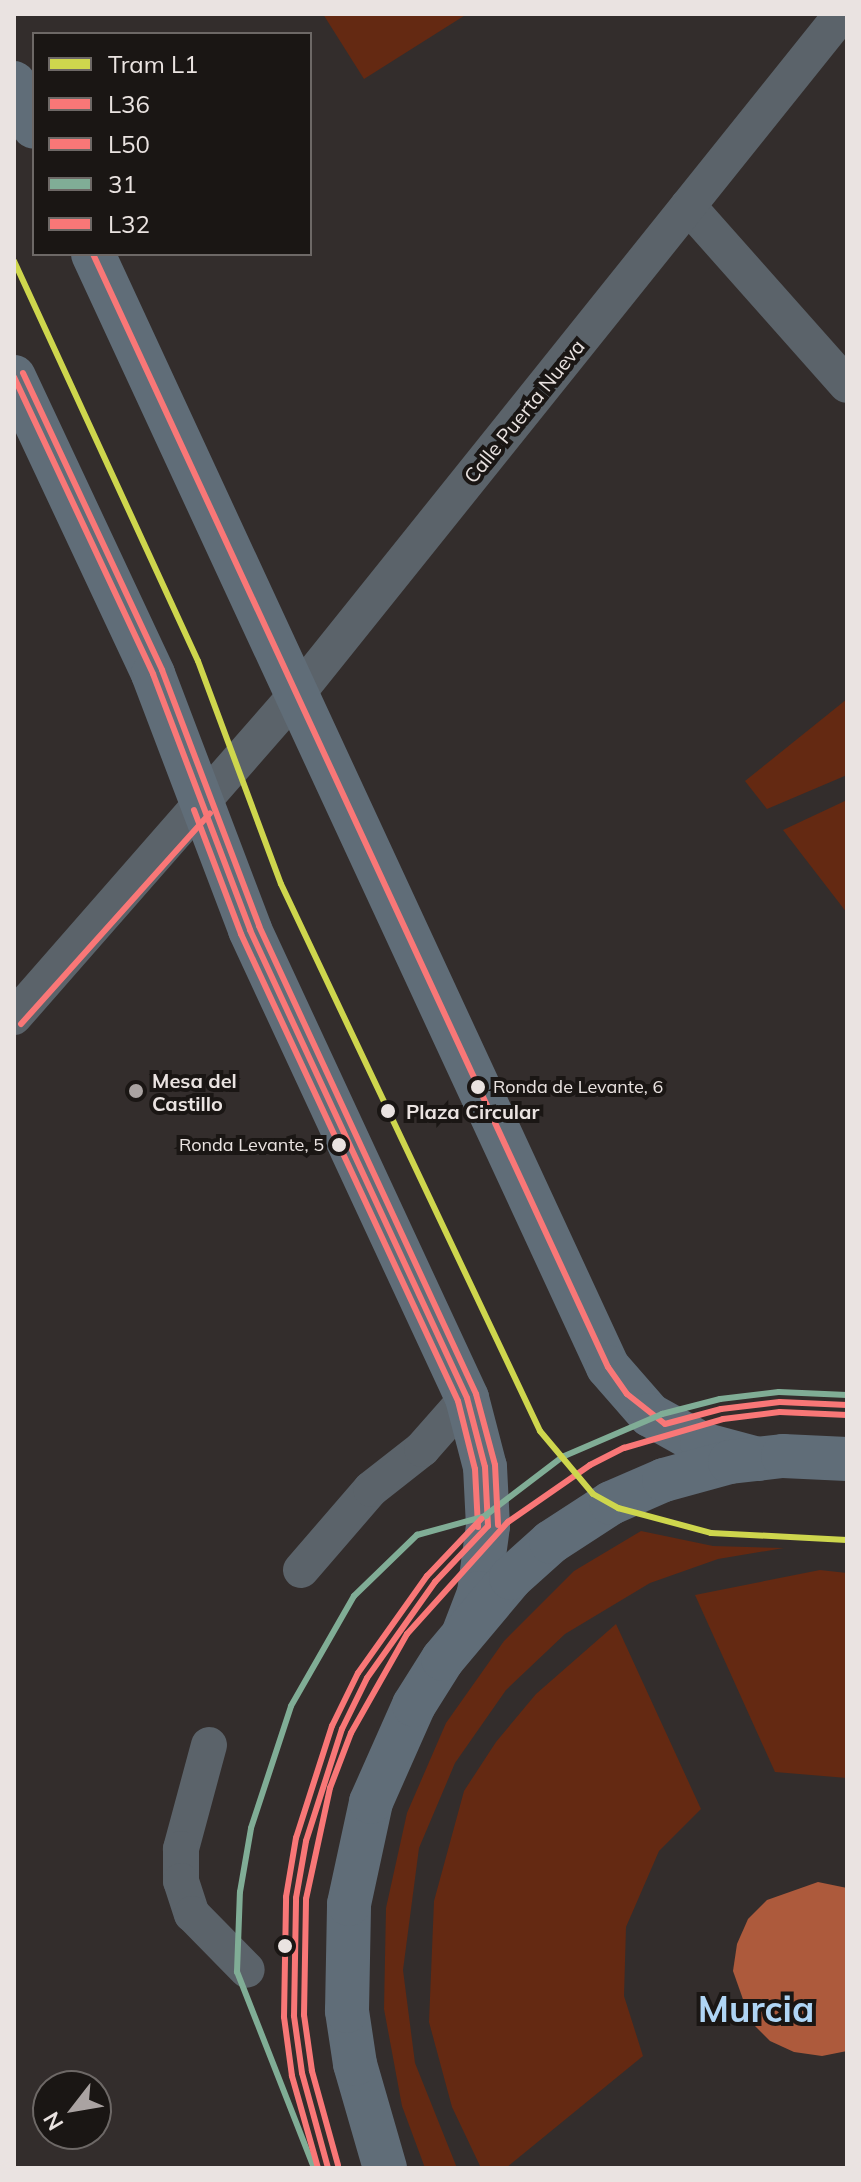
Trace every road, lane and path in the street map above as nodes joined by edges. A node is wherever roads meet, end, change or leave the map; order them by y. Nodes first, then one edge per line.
1 (840, 15) edge
2 (14, 83) edge
3 (32, 123) edge
4 (688, 206) junction
5 (94, 256) edge
6 (14, 377) edge
7 (847, 385) edge
8 (297, 694) junction
9 (203, 806) junction
10 (14, 1017) edge
11 (467, 1398) junction
12 (758, 1459) junction
13 (847, 1459) edge
14 (301, 1570) dead end
15 (464, 1632) junction
16 (209, 1745) dead end
17 (247, 1970) dead end
18 (384, 2167) edge

1 - 4 street, Calle Puerta Nueva
2 - 3 main road
4 - 7 street
4 - 8 street, Calle Puerta Nueva
5 - 8 main road
6 - 9 main road
8 - 9 street, Calle Puerta Nueva
8 - 12 main road
9 - 10 street, Calle Puerta Nueva
9 - 11 main road
11 - 14 street
11 - 15 main road
12 - 13 main road
12 - 15 main road
15 - 18 main road
16 - 17 street

